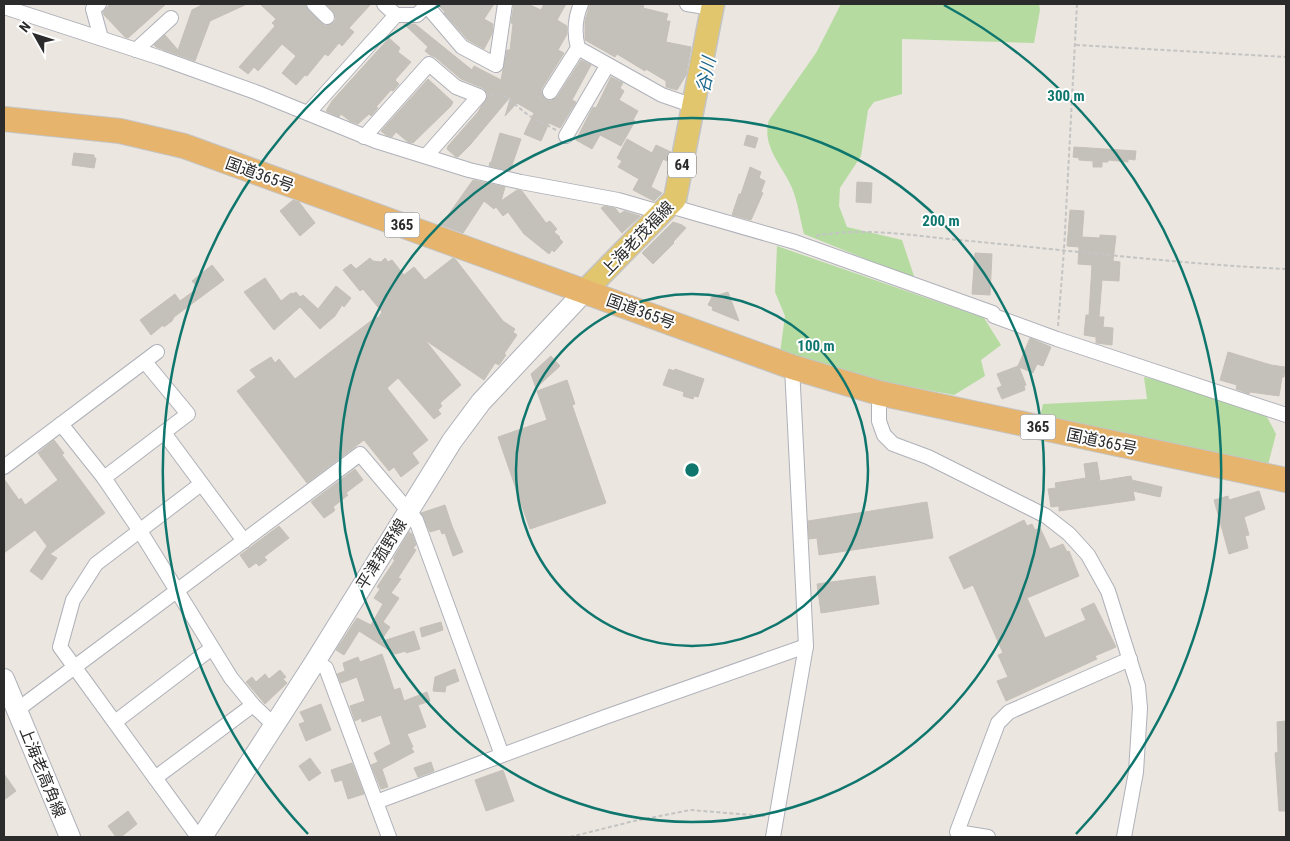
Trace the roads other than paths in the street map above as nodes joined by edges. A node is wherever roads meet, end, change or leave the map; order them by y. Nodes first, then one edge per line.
1 (99, 4) edge
2 (314, 4) edge
3 (384, 4) edge
4 (504, 4) edge
5 (581, 4) edge
6 (687, 4) edge
7 (428, 5) edge
8 (7, 6) edge
9 (712, 6) edge
10 (396, 15) junction
11 (327, 16) dead end
12 (171, 18) dead end
13 (101, 38) junction
14 (578, 48) junction
15 (136, 50) junction
16 (608, 66) junction
17 (550, 92) dead end
18 (694, 106) junction
19 (308, 114) junction
20 (4, 119) edge
21 (566, 136) road end
22 (364, 137) junction
23 (426, 156) junction
24 (666, 210) junction
25 (585, 291) junction
26 (157, 352) dead end
27 (145, 362) junction
28 (792, 367) junction
29 (879, 393) junction
30 (1286, 414) edge
31 (61, 424) junction
32 (164, 433) junction
33 (4, 467) edge
34 (104, 478) junction
35 (1286, 480) edge
36 (201, 484) junction
37 (407, 511) junction
38 (140, 531) junction
39 (244, 541) junction
40 (178, 591) junction
41 (806, 646) junction
42 (212, 648) junction
43 (1130, 659) junction
44 (315, 662) junction
45 (75, 667) junction
46 (4, 679) edge
47 (253, 705) junction
48 (17, 710) junction
49 (115, 722) junction
50 (274, 725) junction
51 (502, 755) junction
52 (155, 778) junction
53 (376, 802) junction
54 (70, 837) edge
55 (198, 837) edge
56 (202, 837) edge
57 (389, 837) edge
58 (773, 837) edge
59 (988, 837) edge
60 (1124, 837) edge

1 - 13 street
2 - 11 street
3 - 10 street
4 - 7 street
5 - 14 street
6 - 9 street
7 - 10 street
8 - 13 street
9 - 18 main road, 上海老茂福線 / 64
10 - 19 street
12 - 15 street
13 - 15 street
14 - 16 street
14 - 17 street
15 - 19 street
16 - 18 street
16 - 21 street
18 - 24 main road, 上海老茂福線 / 64
19 - 22 street
20 - 25 highway, 国道365号 / 365
22 - 23 street
22 - 23 street
23 - 24 street
24 - 25 main road, 上海老茂福線 / 64
24 - 30 street
25 - 28 highway, 国道365号 / 365
25 - 37 main road, 平津菰野線
26 - 27 street
27 - 31 street
27 - 32 street
28 - 29 highway, 国道365号 / 365
28 - 41 street
29 - 35 highway, 国道365号 / 365
29 - 43 street
31 - 33 street
31 - 34 street
32 - 34 street
32 - 36 street
34 - 38 street
36 - 38 street
36 - 39 street
37 - 39 street
37 - 44 main road, 平津菰野線
37 - 51 street
38 - 40 street
38 - 45 street
39 - 40 street
40 - 42 street
40 - 45 street
41 - 51 street
41 - 58 street
42 - 47 street
42 - 49 street
43 - 59 street
43 - 60 street
44 - 50 main road, 平津菰野線
44 - 53 street
45 - 48 street
45 - 49 street
46 - 48 main road, 上海老高角線
47 - 50 street
47 - 52 street
48 - 54 main road, 上海老高角線
49 - 52 street
50 - 56 main road, 平津菰野線
51 - 53 street
52 - 55 street
53 - 57 street

